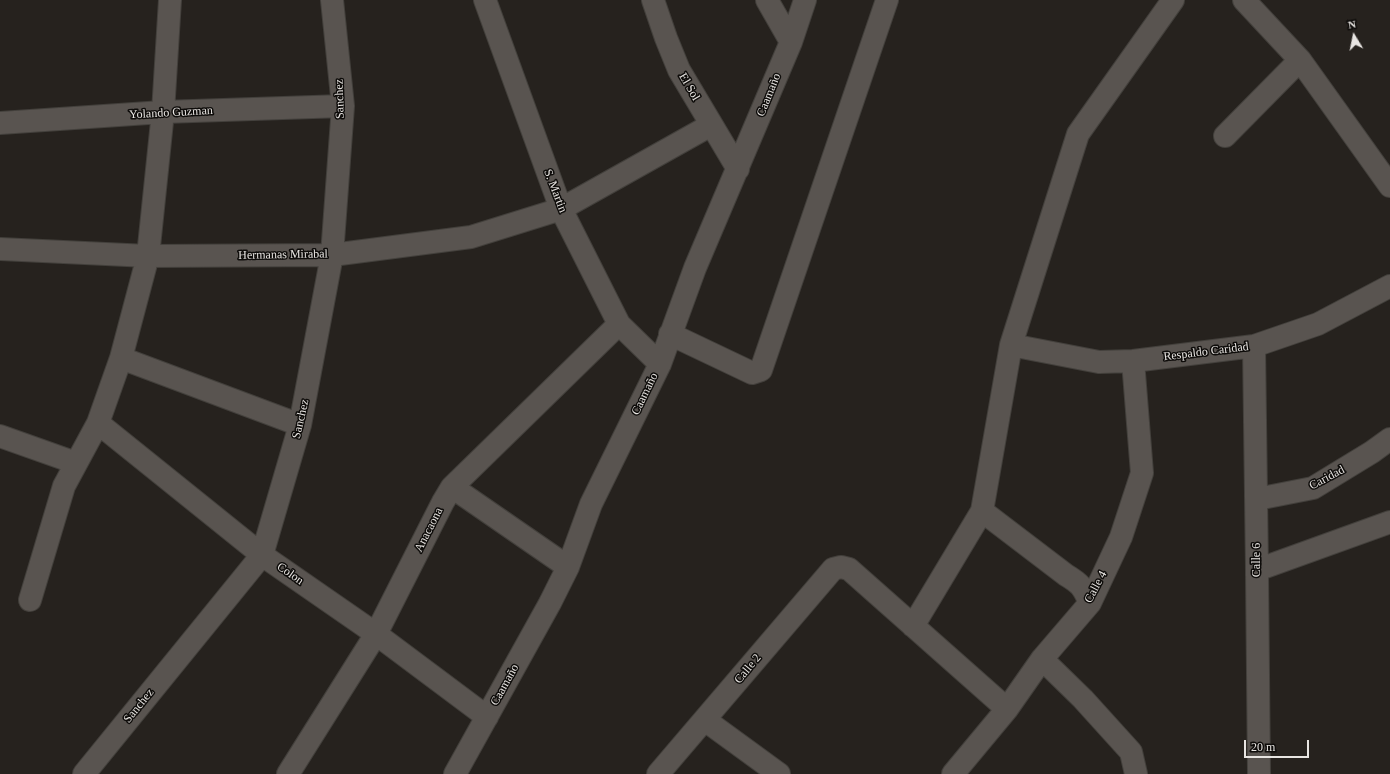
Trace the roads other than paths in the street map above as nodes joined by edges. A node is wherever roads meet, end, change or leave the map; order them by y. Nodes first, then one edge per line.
1 (170, 0) edge
2 (332, 0) edge
3 (485, 0) edge
4 (653, 0) edge
5 (767, 0) edge
6 (805, 0) edge
7 (1173, 0) edge
8 (1244, 0) edge
9 (886, 1) edge
10 (790, 42) junction
11 (1300, 60) junction
12 (343, 106) junction
13 (163, 112) junction
14 (0, 123) edge
15 (711, 125) junction
16 (1225, 136) dead end
17 (738, 169) junction
18 (1390, 186) edge
19 (561, 209) junction
20 (0, 250) edge
21 (332, 255) junction
22 (148, 256) junction
23 (1390, 286) edge
24 (619, 324) junction
25 (670, 334) junction
26 (1011, 345) junction
27 (1254, 346) junction
28 (121, 358) junction
29 (1133, 361) junction
30 (660, 364) junction
31 (98, 423) junction
32 (300, 425) junction
33 (0, 436) edge
34 (1390, 439) edge
35 (76, 463) junction
36 (452, 487) junction
37 (1257, 499) junction
38 (982, 511) junction
39 (1390, 522) edge
40 (262, 555) junction
41 (568, 567) junction
42 (1256, 570) junction
43 (30, 600) dead end
44 (1090, 603) junction
45 (913, 626) junction
46 (376, 634) junction
47 (1042, 659) junction
48 (1007, 708) junction
49 (487, 717) junction
50 (705, 720) junction
51 (84, 774) edge
52 (288, 774) edge
53 (455, 774) edge
54 (658, 774) edge
55 (779, 774) edge
56 (954, 774) edge
57 (1136, 774) edge
58 (1259, 774) edge

1 - 13 street
2 - 12 street, Sanchez
3 - 19 street, S. Martin
4 - 15 street, El Sol
5 - 10 street
6 - 10 street, Caamaño
7 - 26 street
8 - 11 street
9 - 25 street
10 - 17 street, Caamaño
11 - 16 street
11 - 18 street
12 - 13 street, Yolando Guzman
12 - 21 street, Sanchez
13 - 14 street, Yolando Guzman
13 - 22 street
15 - 17 street, El Sol
15 - 19 street, Hermanas Mirabal
17 - 25 street, Caamaño
19 - 21 street, Hermanas Mirabal
19 - 24 street, S. Martin
20 - 22 street, Hermanas Mirabal
21 - 22 street, Hermanas Mirabal
21 - 32 street, Sanchez
22 - 28 street
23 - 27 street, Respaldo Caridad
24 - 30 street, S. Martin
24 - 36 street, Anacaona
25 - 30 street, Caamaño
26 - 29 street, Respaldo Caridad
26 - 38 street
27 - 29 street, Respaldo Caridad
27 - 37 street, Calle 6
28 - 31 street
28 - 32 street
29 - 44 street, Calle 4
30 - 41 street, Caamaño
31 - 35 street
31 - 40 street, Colon
32 - 40 street, Sanchez
33 - 35 street
34 - 37 street, Caridad
35 - 43 street
36 - 41 street
36 - 46 street, Anacaona
37 - 42 street, Calle 6
38 - 44 street
38 - 45 street
39 - 42 street
40 - 46 street, Colon
40 - 51 street, Sanchez
41 - 49 street, Caamaño
42 - 58 street, Calle 6
44 - 47 street, Calle 4
45 - 48 street
45 - 50 street, Calle 2
46 - 49 street, Colon
46 - 52 street, Anacaona
47 - 48 street, Calle 4
47 - 57 street
48 - 56 street, Calle 4
49 - 53 street, Caamaño
50 - 54 street, Calle 2
50 - 55 street

